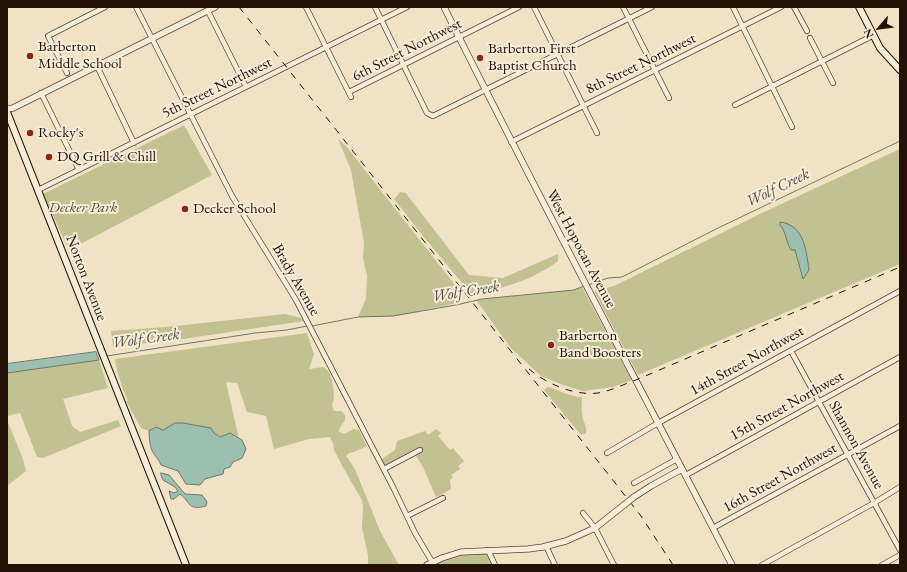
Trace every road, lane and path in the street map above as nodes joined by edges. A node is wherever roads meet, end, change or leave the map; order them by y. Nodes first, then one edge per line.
1 (106, 7) edge
2 (136, 7) edge
3 (215, 7) edge
4 (306, 7) edge
5 (375, 7) edge
6 (407, 7) edge
7 (444, 7) edge
8 (519, 7) edge
9 (534, 7) edge
10 (623, 7) edge
11 (652, 7) edge
12 (733, 7) edge
13 (781, 7) edge
14 (794, 7) edge
15 (860, 7) edge
16 (208, 11) junction
17 (629, 18) junction
18 (382, 19) junction
19 (743, 26) junction
20 (807, 31) dead end
21 (874, 35) junction
22 (459, 37) junction
23 (152, 38) junction
24 (810, 38) dead end
25 (326, 47) junction
26 (558, 54) junction
27 (822, 61) junction
28 (404, 65) junction
29 (97, 66) junction
30 (900, 69) edge
31 (655, 70) junction
32 (67, 73) dead end
33 (833, 83) dead end
34 (773, 86) junction
35 (246, 87) junction
36 (485, 90) junction
37 (348, 92) junction
38 (41, 94) junction
39 (351, 98) dead end
40 (669, 98) dead end
41 (735, 105) dead end
42 (583, 106) junction
43 (7, 110) edge
44 (190, 115) junction
45 (792, 127) dead end
46 (597, 133) dead end
47 (511, 142) junction
48 (134, 143) junction
49 (79, 170) junction
50 (38, 190) junction
51 (900, 291) edge
52 (791, 351) junction
53 (900, 358) edge
54 (818, 402) junction
55 (658, 423) junction
56 (900, 426) edge
57 (420, 450) dead end
58 (607, 453) dead end
59 (847, 454) junction
60 (677, 459) junction
61 (384, 469) junction
62 (682, 469) junction
63 (686, 475) junction
64 (634, 483) dead end
65 (900, 487) edge
66 (442, 498) dead end
67 (874, 503) junction
68 (583, 513) dead end
69 (408, 516) junction
70 (595, 528) junction
71 (713, 528) junction
72 (546, 546) junction
73 (488, 550) junction
74 (900, 550) edge
75 (900, 555) edge
76 (431, 564) edge
77 (186, 565) edge
78 (495, 565) edge
79 (555, 565) edge
80 (614, 565) edge
81 (732, 565) edge
82 (762, 565) edge
83 (882, 565) edge

1 - 32 street
2 - 23 street, Brady Avenue
3 - 16 street
4 - 25 street
5 - 18 street
6 - 18 street, 5th Street Northwest
7 - 22 street, West Hopocan Avenue
8 - 22 street, 6th Street Northwest
9 - 26 street
10 - 17 street
11 - 17 street
12 - 19 street
13 - 19 street, 8th Street Northwest
14 - 20 street
15 - 21 main road
16 - 23 street
16 - 35 street
17 - 26 street
17 - 31 street
18 - 25 street, 5th Street Northwest
18 - 28 street
19 - 31 street, 8th Street Northwest
19 - 34 street
21 - 27 street
21 - 30 main road
22 - 28 street, 6th Street Northwest
22 - 36 street, West Hopocan Avenue
23 - 29 street
23 - 44 street, Brady Avenue
24 - 27 street
25 - 35 street, 5th Street Northwest
25 - 37 street
26 - 36 street
26 - 42 street
27 - 33 street
27 - 34 street
28 - 36 street
28 - 37 street, 6th Street Northwest
29 - 38 street
29 - 48 street
31 - 40 street
31 - 42 street, 8th Street Northwest
34 - 41 street
34 - 45 street
35 - 44 street, 5th Street Northwest
36 - 47 street, West Hopocan Avenue
37 - 39 street
38 - 43 street
38 - 49 street
42 - 46 street
42 - 47 street, 8th Street Northwest
43 - 50 main road, Norton Avenue
44 - 48 street, 5th Street Northwest
44 - 61 street, Brady Avenue
47 - 55 street, West Hopocan Avenue
48 - 49 street, 5th Street Northwest
49 - 50 street, 5th Street Northwest
50 - 77 main road, Norton Avenue
51 - 52 street, 14th Street Northwest
52 - 54 street, Shannon Avenue
52 - 55 street, 14th Street Northwest
53 - 54 street, 15th Street Northwest
54 - 59 street, Shannon Avenue
54 - 63 street, 15th Street Northwest
55 - 58 street, 14th Street Northwest
55 - 60 street, West Hopocan Avenue
56 - 59 street, 16th Street Northwest
57 - 61 street
59 - 67 street, Shannon Avenue
59 - 71 street, 16th Street Northwest
60 - 62 street, West Hopocan Avenue
60 - 64 street
61 - 69 street, Brady Avenue
62 - 63 street, West Hopocan Avenue
62 - 70 street, bridge
63 - 71 street, West Hopocan Avenue
65 - 67 street
66 - 69 street
67 - 74 street, Shannon Avenue
67 - 82 street
68 - 70 street
69 - 76 street, Brady Avenue
70 - 72 street
70 - 80 street
71 - 81 street, West Hopocan Avenue
72 - 73 street
72 - 79 street
73 - 76 street
73 - 78 street
75 - 83 street

